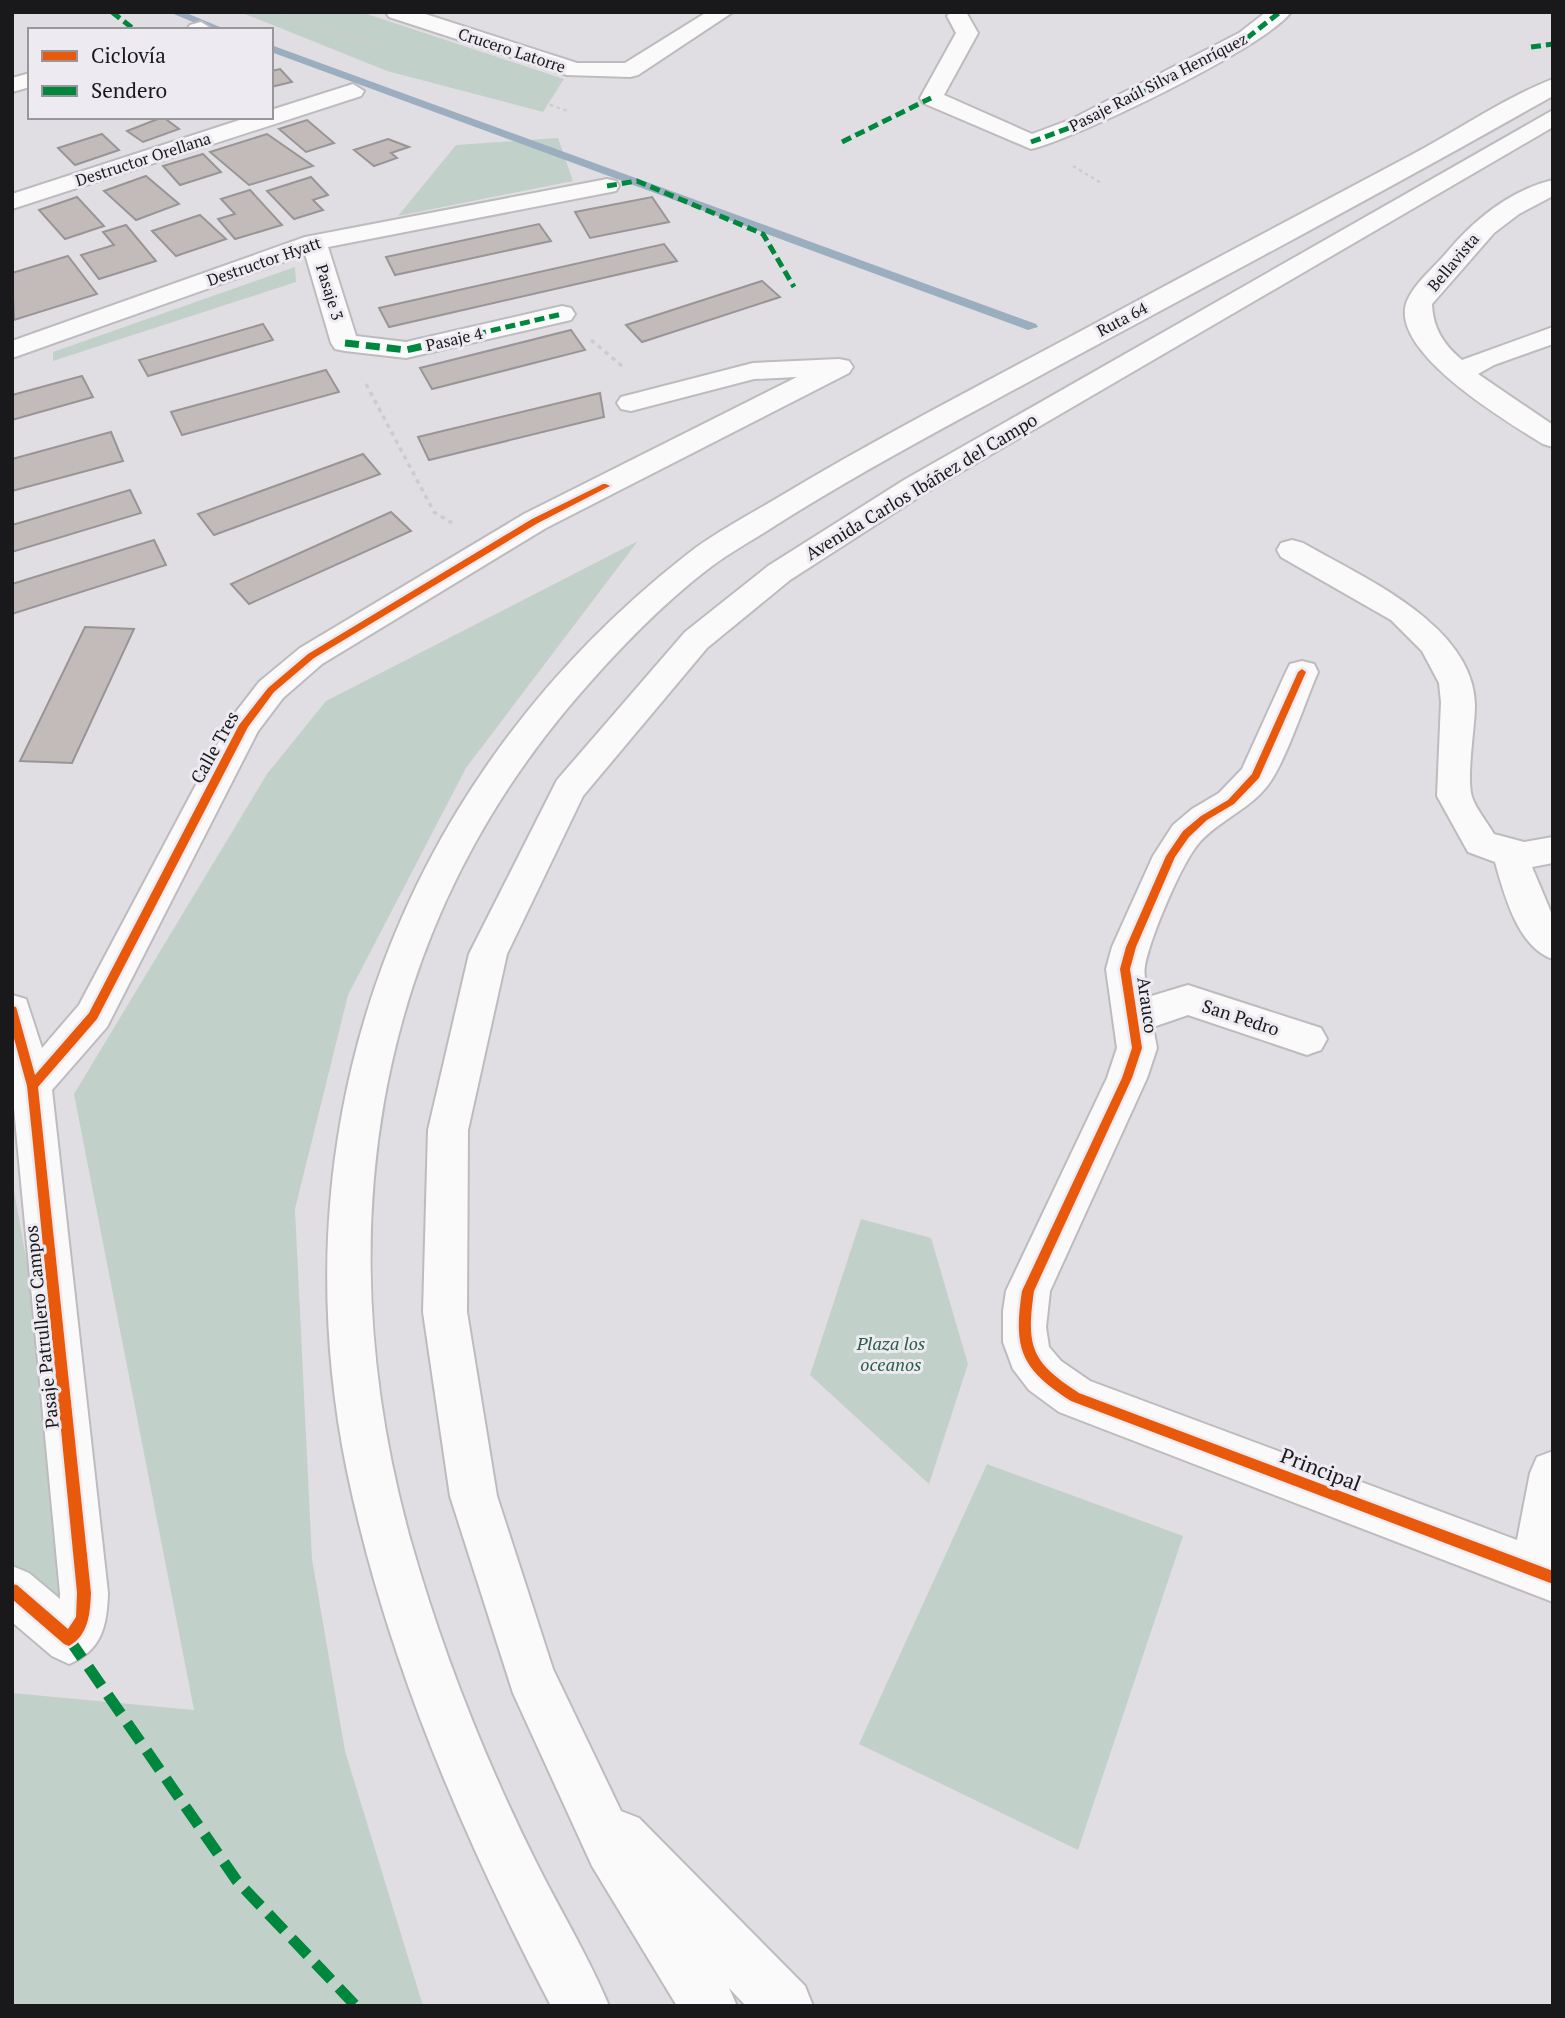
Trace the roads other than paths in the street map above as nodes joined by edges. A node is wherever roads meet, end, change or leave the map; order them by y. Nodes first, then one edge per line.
1 (397, 12) edge
2 (467, 12) edge
3 (722, 12) edge
4 (1280, 12) edge
5 (956, 14) edge
6 (441, 27) junction
7 (1553, 86) edge
8 (353, 91) dead end
9 (273, 117) edge
10 (1553, 117) edge
11 (267, 119) edge
12 (607, 186) dead end
13 (1553, 187) edge
14 (12, 202) edge
15 (314, 242) junction
16 (562, 314) dead end
17 (1553, 335) edge
18 (345, 343) joint
19 (12, 351) edge
20 (1457, 374) junction
21 (631, 403) dead end
22 (1553, 438) edge
23 (1292, 550) dead end
24 (1302, 672) dead end
25 (1552, 851) edge
26 (1510, 854) junction
27 (1553, 944) edge
28 (12, 1010) edge
29 (1135, 1017) junction
30 (1307, 1040) dead end
31 (32, 1086) junction
32 (1075, 1396) joint
33 (1553, 1473) edge
34 (1544, 1574) edge
35 (12, 1590) edge
36 (589, 1805) junction
37 (581, 2006) edge
38 (709, 2006) edge
39 (785, 2006) edge

1 - 6 main road, Crucero Latorre
2 - 6 main road
3 - 6 main road, Crucero Latorre
4 - 5 main road, Pasaje Raúl Silva Henríquez
7 - 37 main road, Ruta 64
8 - 9 main road, Destructor Orellana
10 - 36 main road, Avenida Carlos Ibáñez del Campo
11 - 14 main road, Destructor Orellana
12 - 15 main road, Destructor Hyatt
13 - 20 main road, Bellavista
15 - 18 main road, Pasaje 3
15 - 19 main road, Destructor Hyatt
16 - 18 main road, Pasaje 4
17 - 20 main road
20 - 22 main road, Bellavista
21 - 31 main road, Calle Tres
23 - 26 main road
24 - 29 main road, Arauco
25 - 26 main road
26 - 27 main road
28 - 31 main road, Pasaje Patrullero Campos
29 - 30 main road, San Pedro
29 - 32 main road, Arauco
31 - 35 main road, Pasaje Patrullero Campos
32 - 34 main road, Principal
33 - 34 main road
36 - 38 main road, Avenida Carlos Ibáñez del Campo
36 - 39 main road

